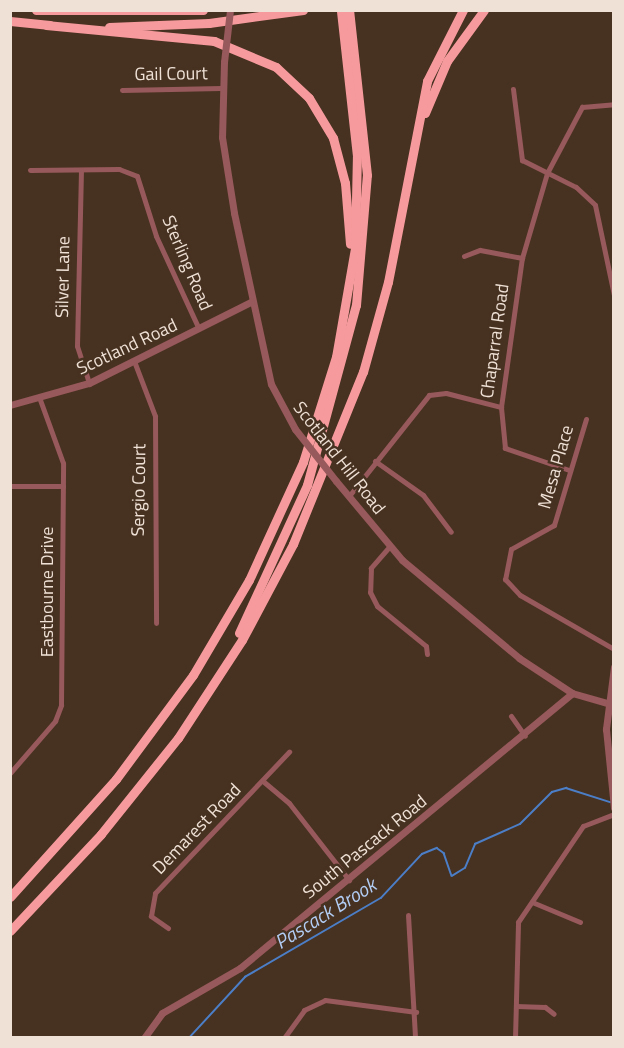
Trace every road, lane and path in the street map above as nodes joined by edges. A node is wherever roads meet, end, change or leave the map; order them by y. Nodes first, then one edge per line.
1 (36, 10) edge
2 (203, 10) edge
3 (230, 10) edge
4 (303, 10) edge
5 (341, 10) edge
6 (349, 10) edge
7 (463, 10) edge
8 (484, 10) edge
9 (10, 21) edge
10 (347, 24) junction
11 (46, 25) junction
12 (221, 88) junction
13 (513, 89) dead end
14 (122, 90) dead end
15 (614, 104) edge
16 (412, 155) junction
17 (30, 170) dead end
18 (81, 170) junction
19 (547, 173) junction
20 (464, 256) dead end
21 (522, 258) junction
22 (614, 295) edge
23 (251, 302) junction
24 (199, 329) junction
25 (341, 339) junction
26 (134, 361) junction
27 (89, 383) junction
28 (39, 397) junction
29 (10, 405) edge
30 (501, 407) junction
31 (586, 419) dead end
32 (375, 461) junction
33 (569, 470) junction
34 (10, 486) edge
35 (63, 486) junction
36 (349, 496) junction
37 (451, 532) dead end
38 (389, 547) junction
39 (156, 623) dead end
40 (614, 649) edge
41 (427, 654) dead end
42 (614, 667) edge
43 (572, 693) junction
44 (607, 703) junction
45 (197, 711) junction
46 (511, 716) dead end
47 (525, 736) junction
48 (290, 752) dead end
49 (13, 766) edge
50 (10, 773) edge
51 (264, 782) junction
52 (614, 808) edge
53 (614, 814) edge
54 (349, 880) junction
55 (10, 897) edge
56 (532, 902) junction
57 (408, 915) dead end
58 (580, 922) dead end
59 (168, 928) dead end
60 (10, 931) edge
61 (516, 1006) junction
62 (416, 1012) junction
63 (554, 1014) dead end
64 (144, 1038) edge
65 (284, 1038) edge
66 (415, 1038) edge
67 (515, 1038) edge

1 - 2 highway
3 - 12 street, Scotland Hill Road, bridge
4 - 11 highway
5 - 10 highway
6 - 10 highway
7 - 16 highway
8 - 16 highway
9 - 11 highway
10 - 25 highway
10 - 45 highway
11 - 25 highway
12 - 14 street, Gail Court
12 - 23 street, Scotland Hill Road
13 - 19 street
15 - 19 street, Chaparral Road
16 - 45 highway
17 - 18 street, Sterling Road
18 - 24 street, Sterling Road
18 - 27 street, Silver Lane
19 - 21 street, Chaparral Road
19 - 22 street
20 - 21 street
21 - 30 street, Chaparral Road
23 - 24 street, Scotland Road
23 - 36 street, Scotland Hill Road, bridge
24 - 26 street, Scotland Road
25 - 55 highway
26 - 27 street, Scotland Road
26 - 39 street, Sergio Court
27 - 28 street, Scotland Road
28 - 29 street, Scotland Road
28 - 35 street, Eastbourne Drive
30 - 32 street
30 - 33 street, Chaparral Road
31 - 33 street, Mesa Place
32 - 36 street
32 - 37 street
33 - 40 street, Mesa Place
34 - 35 street
35 - 49 street, Eastbourne Drive
36 - 38 street, Scotland Hill Road
38 - 41 street
38 - 43 street, Scotland Hill Road
42 - 44 street
43 - 44 street, Scotland Hill Road
43 - 47 street, South Pascack Road
44 - 52 street
45 - 60 highway
46 - 47 street
47 - 54 street, South Pascack Road
48 - 51 street, Demarest Road
49 - 50 street, Eastbourne Drive
51 - 54 street
51 - 59 street, Demarest Road
53 - 56 street
54 - 64 street, South Pascack Road
56 - 58 street
56 - 61 street
57 - 62 street
61 - 63 street
61 - 67 street
62 - 65 street
62 - 66 street

